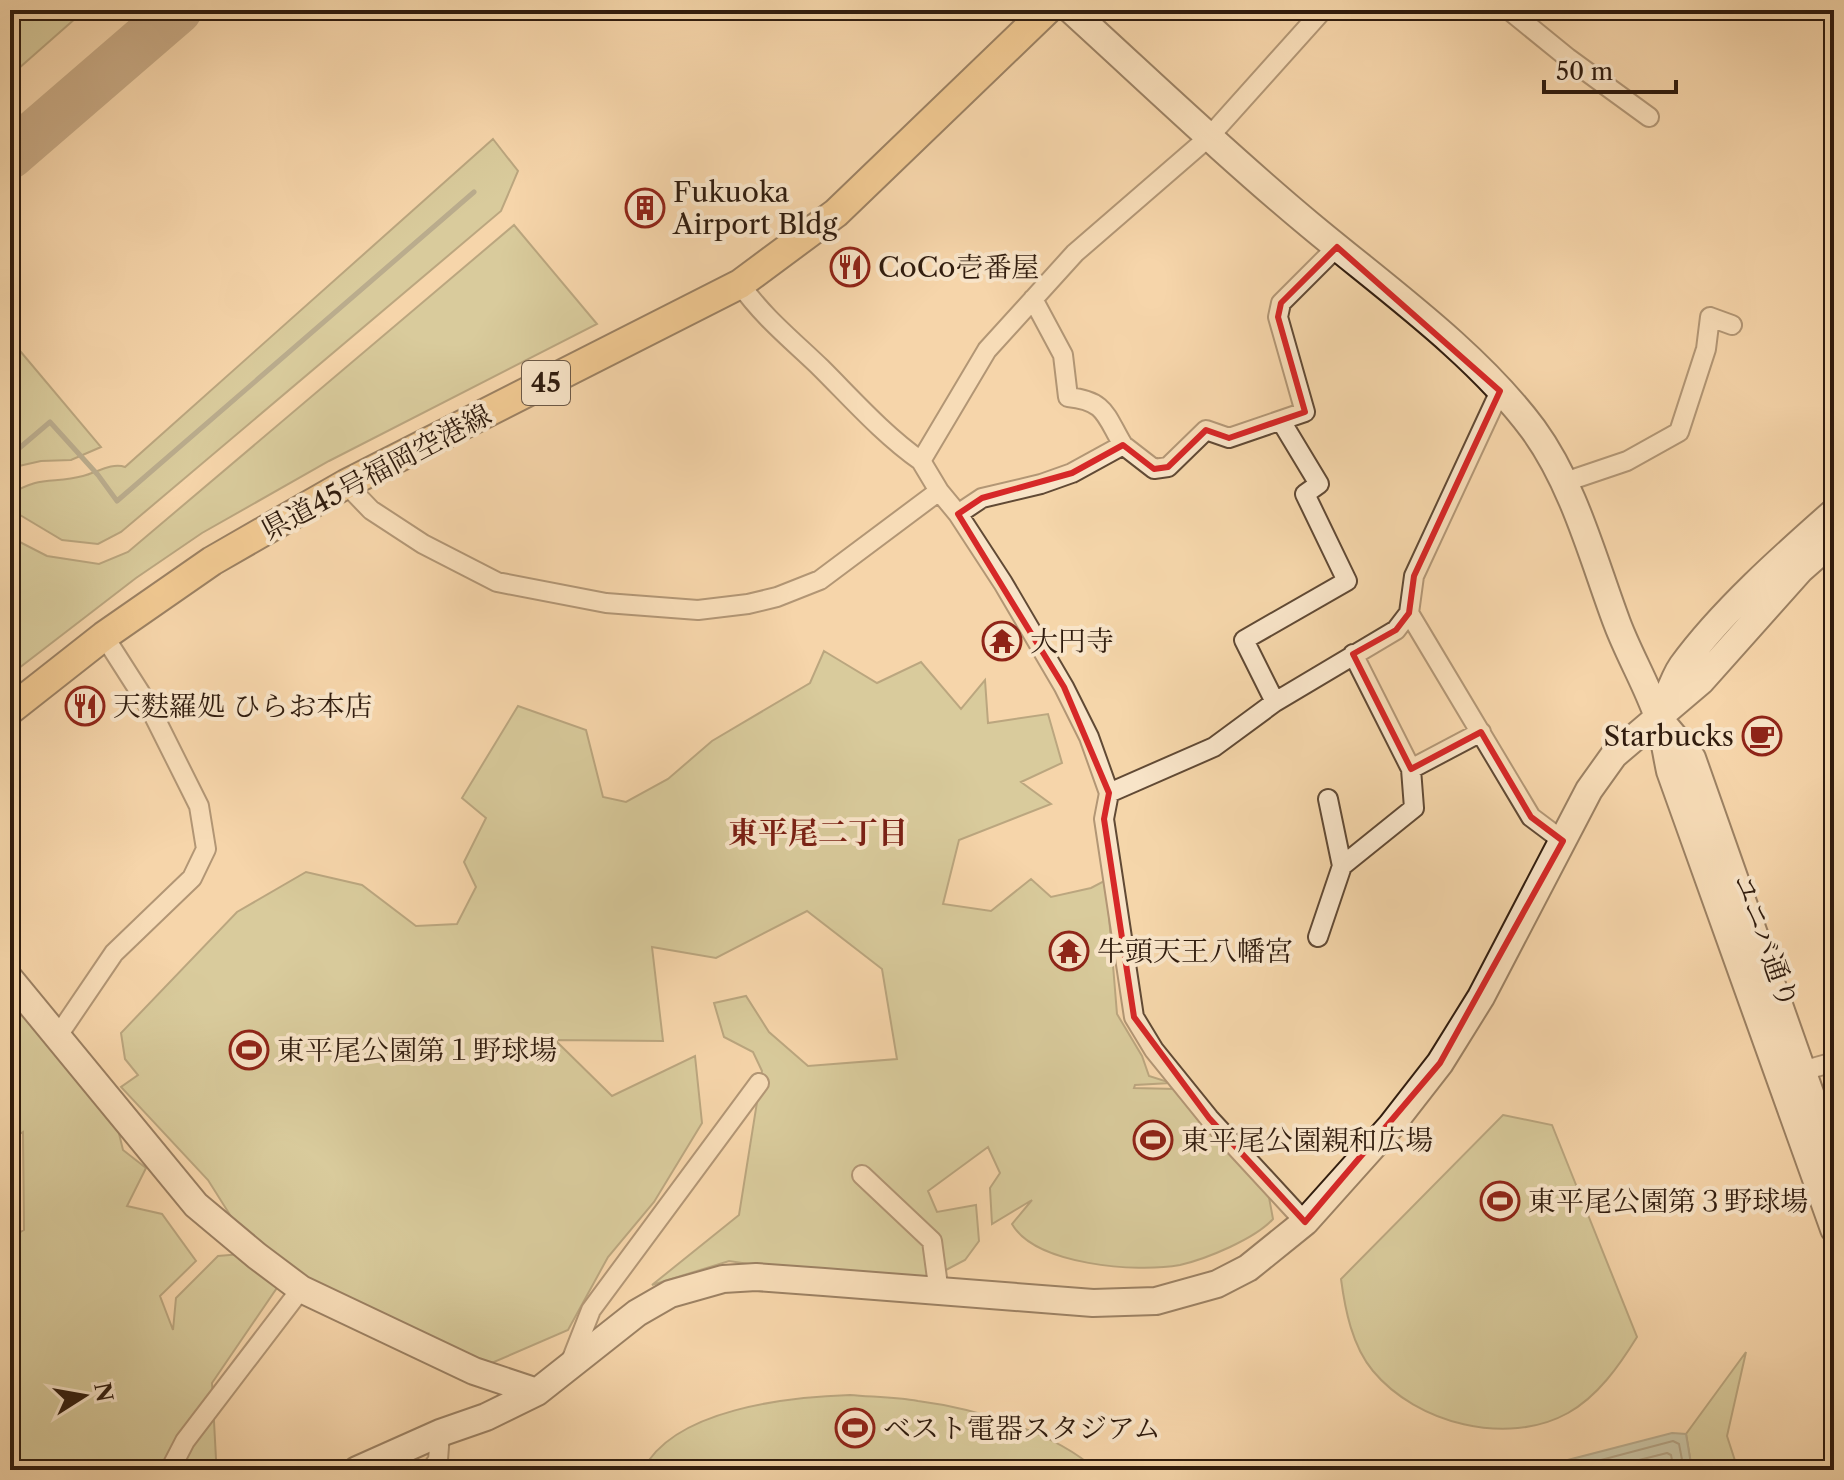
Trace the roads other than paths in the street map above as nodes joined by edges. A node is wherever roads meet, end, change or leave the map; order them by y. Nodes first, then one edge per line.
1 (1047, 10) edge
2 (1071, 10) edge
3 (1323, 10) edge
4 (1509, 10) edge
5 (1649, 117) dead end
6 (1209, 137) junction
7 (1337, 247) junction
8 (740, 284) junction
9 (1033, 299) junction
10 (1732, 325) dead end
11 (1500, 391) junction
12 (1281, 421) junction
13 (1123, 445) junction
14 (921, 461) junction
15 (1562, 483) junction
16 (346, 484) junction
17 (939, 491) junction
18 (1834, 512) edge
19 (958, 514) junction
20 (1834, 540) edge
21 (1409, 613) junction
22 (104, 636) junction
23 (1353, 654) junction
24 (1275, 702) junction
25 (10, 710) edge
26 (1659, 718) junction
27 (1481, 732) junction
28 (1411, 769) junction
29 (1109, 793) junction
30 (1328, 799) dead end
31 (1563, 841) junction
32 (1342, 866) junction
33 (1318, 937) dead end
34 (10, 979) edge
35 (57, 1037) junction
36 (1834, 1062) edge
37 (1802, 1071) junction
38 (759, 1083) dead end
39 (1834, 1161) edge
40 (862, 1175) dead end
41 (1305, 1222) junction
42 (1834, 1229) edge
43 (301, 1289) junction
44 (939, 1293) junction
45 (568, 1368) junction
46 (537, 1392) junction
47 (440, 1433) junction
48 (170, 1470) edge
49 (357, 1470) edge
50 (431, 1470) edge

1 - 8 main road, 県道45号福岡空港線 / 45
2 - 6 street
3 - 6 street
4 - 5 street
6 - 7 street
6 - 9 street
7 - 11 street
7 - 12 street
8 - 14 street
8 - 16 main road, 県道45号福岡空港線 / 45
9 - 13 street
9 - 14 street
10 - 15 street
11 - 15 street
11 - 21 street
12 - 13 street
12 - 24 street
13 - 19 street
14 - 17 street
15 - 26 street
16 - 17 street
16 - 22 main road, 県道45号福岡空港線 / 45
17 - 19 street
18 - 26 street
19 - 29 street
20 - 26 street
21 - 23 street
21 - 27 street
22 - 25 main road, 県道45号福岡空港線 / 45
22 - 35 street
23 - 24 street
23 - 28 street
24 - 29 street
26 - 31 street
26 - 37 street, ユニバ通り
26 - 42 street, ユニバ通り
27 - 28 street
27 - 31 street
28 - 32 street
29 - 41 street
30 - 32 street
31 - 41 street
32 - 33 street
34 - 35 street
35 - 43 street
36 - 37 street
37 - 39 street, ユニバ通り
38 - 45 street
40 - 44 street
41 - 44 street
43 - 46 street
43 - 48 street
44 - 45 street
45 - 46 street
46 - 47 street
47 - 49 street
47 - 50 street

